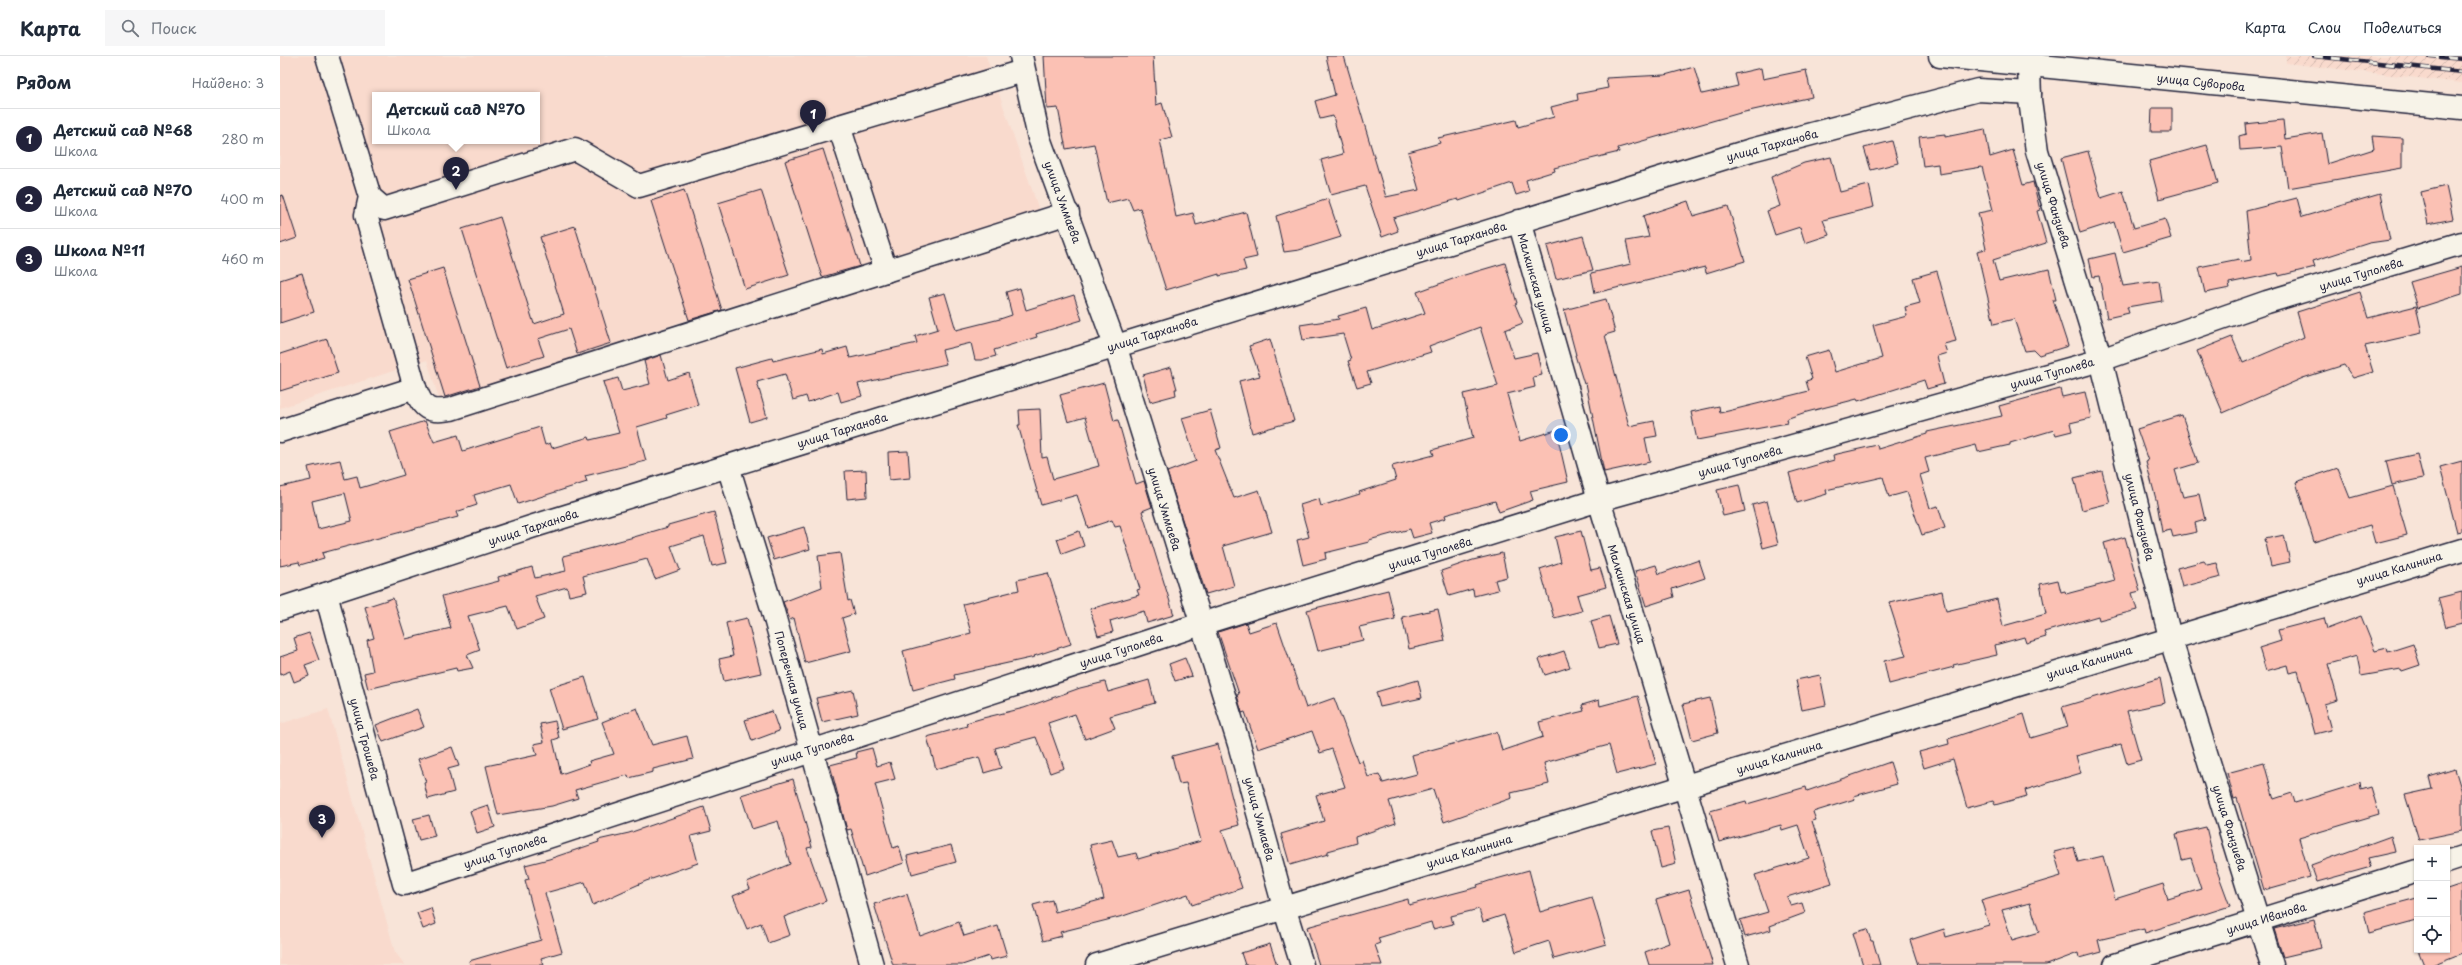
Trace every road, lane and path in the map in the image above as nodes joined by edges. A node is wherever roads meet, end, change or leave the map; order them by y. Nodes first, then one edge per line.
1 (327, 56) edge
2 (1940, 56) edge
3 (1022, 63) edge
4 (2029, 65) junction
5 (2030, 93) junction
6 (2462, 108) edge
7 (839, 126) junction
8 (370, 197) junction
9 (1068, 213) junction
10 (1519, 221) junction
11 (2462, 244) edge
12 (886, 271) junction
13 (1115, 345) junction
14 (2101, 360) junction
15 (415, 388) junction
16 (280, 431) edge
17 (728, 466) junction
18 (1599, 500) junction
19 (2462, 550) edge
20 (326, 594) junction
21 (280, 609) edge
22 (1201, 624) junction
23 (2170, 637) junction
24 (811, 750) junction
25 (1685, 786) junction
26 (2462, 857) edge
27 (2450, 861) edge
28 (2414, 872) edge
29 (404, 884) joint
30 (1284, 907) junction
31 (2258, 920) junction
32 (872, 965) edge
33 (1097, 965) edge
34 (1302, 965) edge
35 (1738, 965) edge
36 (2115, 965) edge
37 (2272, 965) edge

1 - 8 street
2 - 4 street, улица Суворова
3 - 7 street
3 - 9 street, улица Уммаева
4 - 5 street, улица Фанзиева
4 - 6 street, улица Суворова
5 - 10 street, улица Тарханова
5 - 14 street, улица Фанзиева
7 - 8 street
7 - 12 street
8 - 15 street
9 - 12 street
9 - 13 street, улица Уммаева
10 - 13 street, улица Тарханова
10 - 18 street, Малкинская улица
11 - 14 street, улица Туполева
12 - 15 street
13 - 17 street, улица Тарханова
13 - 22 street, улица Уммаева
14 - 18 street, улица Туполева
14 - 23 street, улица Фанзиева
15 - 16 street
17 - 20 street, улица Тарханова
17 - 24 street, Поперечная улица
18 - 22 street, улица Туполева
18 - 25 street, Малкинская улица
19 - 23 street, улица Калинина
20 - 21 street, улица Тарханова
20 - 29 street, улица Трошева
22 - 24 street, улица Туполева
22 - 30 street, улица Уммаева
23 - 25 street, улица Калинина
23 - 31 street, улица Фанзиева
24 - 29 street, улица Туполева
24 - 32 street, Поперечная улица
25 - 30 street, улица Калинина
25 - 35 street, Малкинская улица
26 - 27 street
28 - 31 street, улица Иванова
30 - 33 street, улица Калинина
30 - 34 street, улица Уммаева
31 - 36 street, улица Иванова
31 - 37 street, улица Фанзиева

